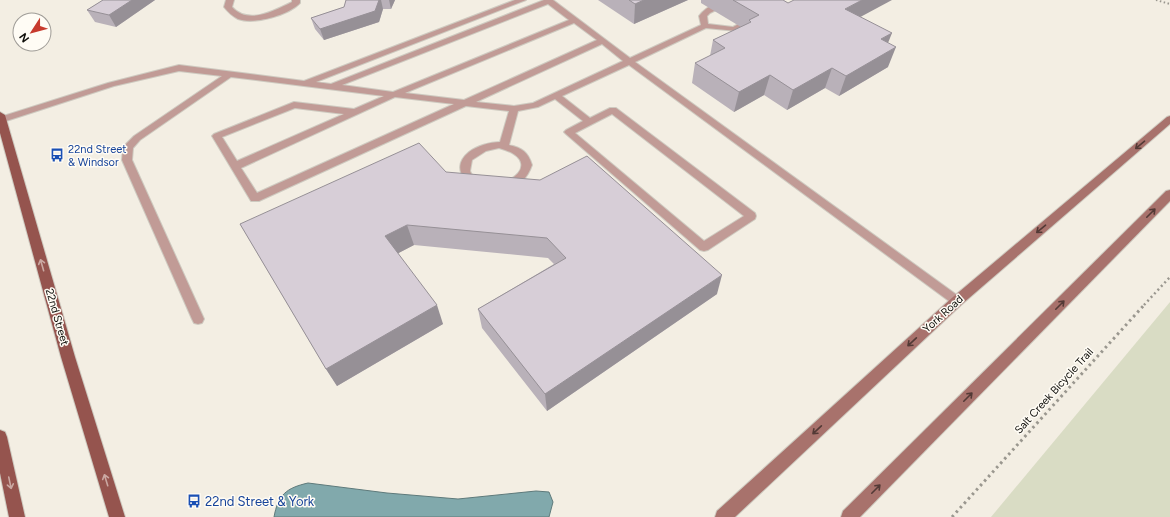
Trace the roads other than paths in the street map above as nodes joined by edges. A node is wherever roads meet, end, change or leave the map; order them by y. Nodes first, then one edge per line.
1 (230, 0) edge
2 (296, 0) edge
3 (522, 0) edge
4 (549, 0) edge
5 (732, 0) edge
6 (773, 0) edge
7 (575, 20) junction
8 (705, 26) junction
9 (602, 41) junction
10 (629, 61) junction
11 (230, 74) junction
12 (305, 83) junction
13 (331, 86) junction
14 (395, 94) junction
15 (556, 95) junction
16 (465, 103) junction
17 (514, 109) junction
18 (356, 112) junction
19 (0, 118) edge
20 (1170, 119) edge
21 (590, 122) junction
22 (504, 146) junction
23 (236, 166) junction
24 (1170, 194) edge
25 (957, 301) junction
26 (198, 319) dead end
27 (0, 437) edge
28 (17, 517) edge
29 (117, 517) edge
30 (723, 517) edge
31 (849, 517) edge

1 - 2 street
3 - 12 lane
4 - 7 lane
4 - 13 lane
5 - 8 lane
6 - 8 lane
7 - 9 lane
7 - 14 lane
8 - 10 lane
9 - 10 lane
9 - 16 lane
10 - 15 lane
10 - 25 lane
11 - 12 lane
11 - 19 lane
11 - 26 lane
12 - 13 lane
13 - 14 lane
14 - 16 lane
14 - 18 lane
15 - 17 lane
15 - 21 lane
16 - 17 lane
16 - 23 lane
17 - 22 lane
18 - 23 lane
18 - 23 lane
29 -> 19 main road, 22nd Street
20 -> 25 main road, York Road
21 - 21 lane
22 - 22 lane
31 -> 24 main road
25 -> 30 main road, York Road
27 -> 28 main road

